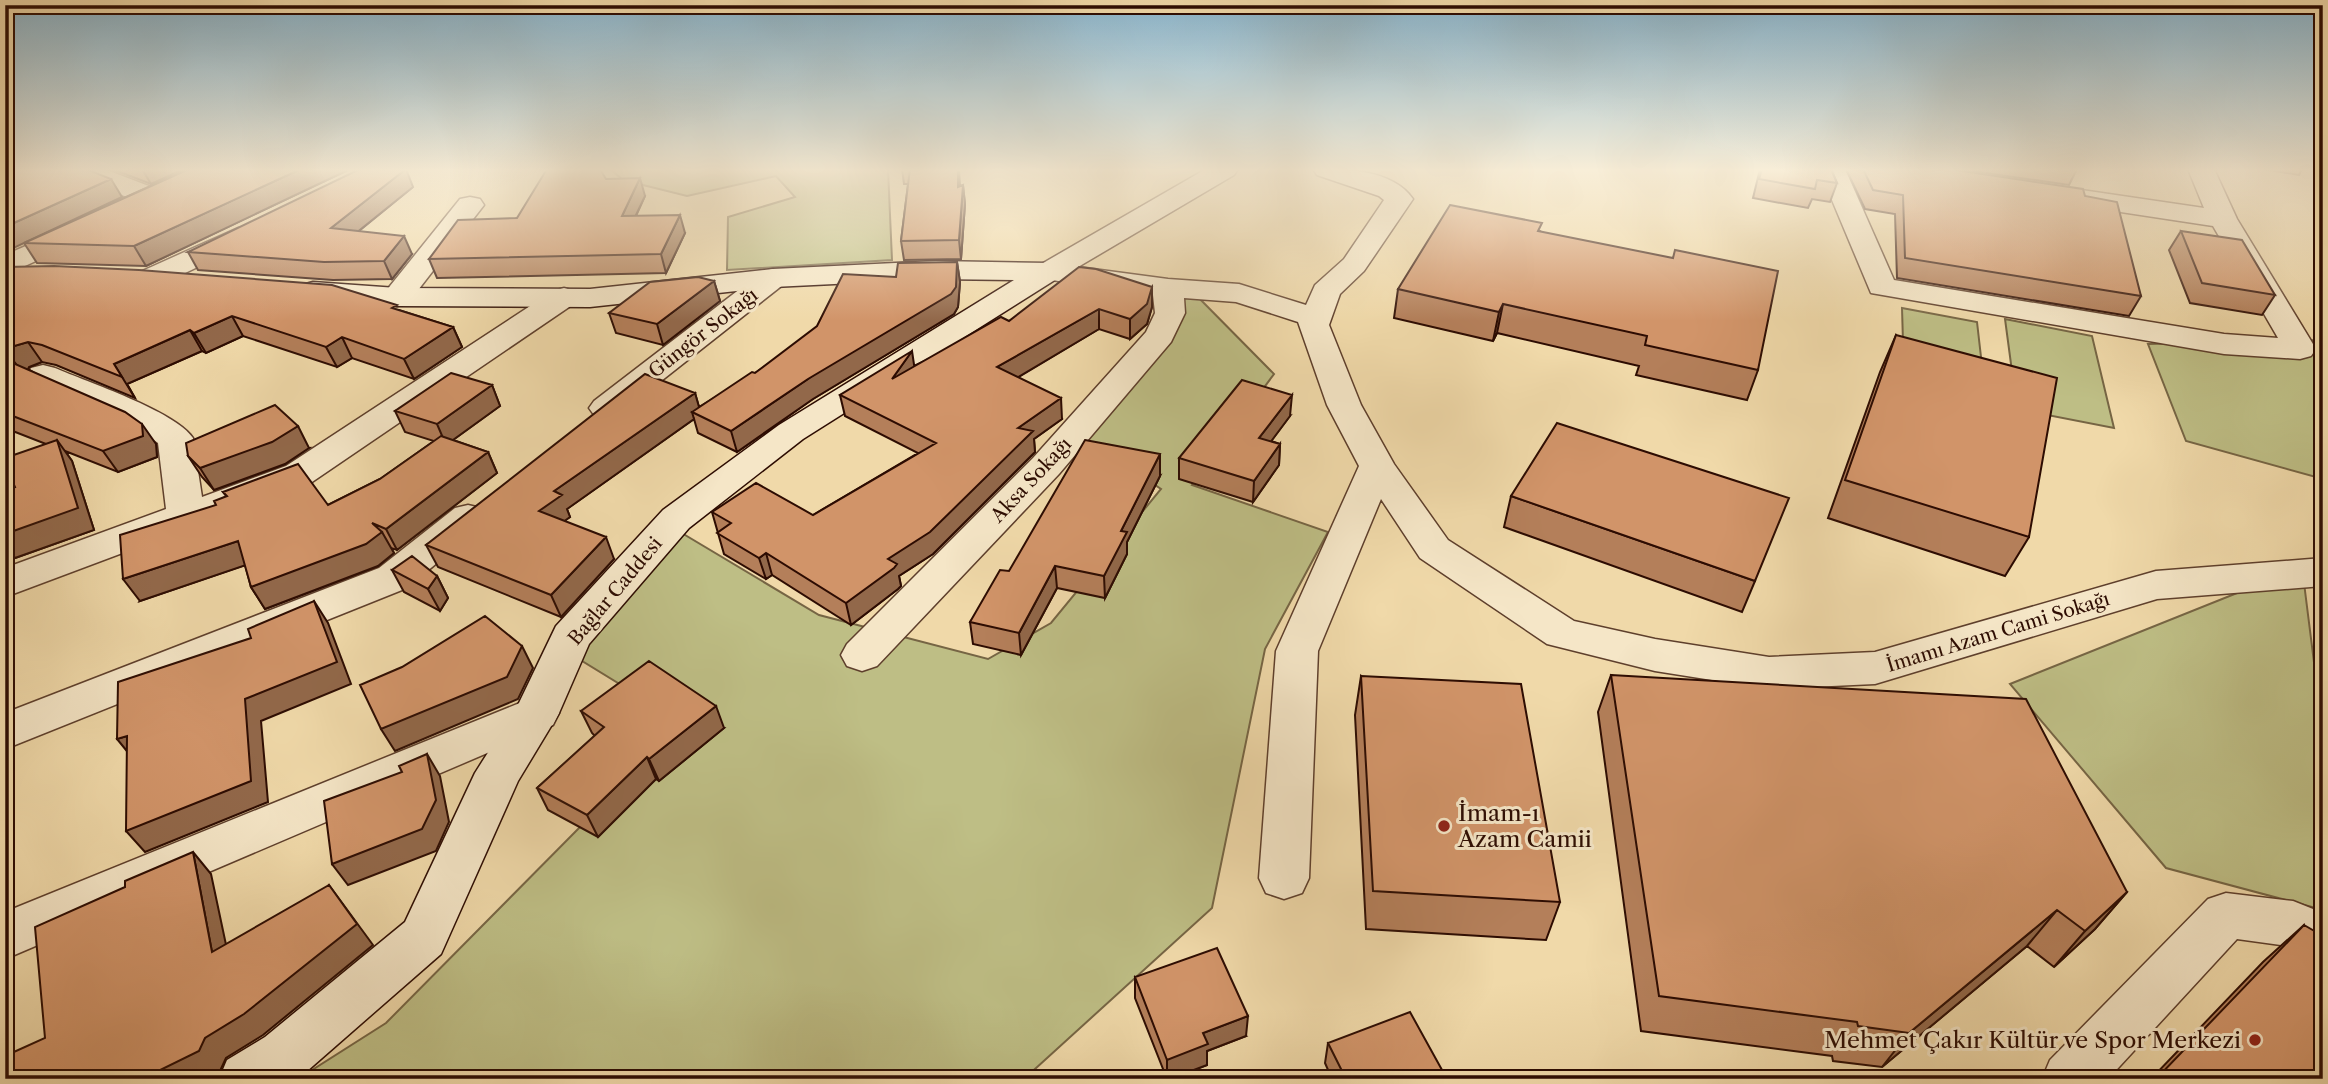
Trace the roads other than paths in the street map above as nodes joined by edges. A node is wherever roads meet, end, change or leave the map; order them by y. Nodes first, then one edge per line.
1 (2222, 219) edge
2 (104, 220) edge
3 (459, 220) edge
4 (1138, 220) edge
5 (1385, 220) edge
6 (1853, 220) edge
7 (265, 225) edge
8 (5, 266) edge
9 (1048, 272) junction
10 (55, 274) edge
11 (5, 275) edge
12 (773, 278) junction
13 (206, 282) edge
14 (1168, 288) junction
15 (288, 289) edge
16 (564, 297) junction
17 (397, 298) junction
18 (1316, 318) junction
19 (43, 375) edge
20 (575, 432) edge
21 (1377, 466) junction
22 (499, 492) edge
23 (186, 516) junction
24 (2323, 572) edge
25 (5, 583) edge
26 (862, 655) dead end
27 (537, 713) junction
28 (5, 732) edge
29 (1284, 878) dead end
30 (5, 936) edge
31 (2323, 937) edge
32 (247, 1079) edge
33 (2070, 1079) edge

1 - 6 street
2 - 8 street
3 - 17 street
4 - 9 street, Bağlar Caddesi
5 - 18 street
7 - 13 street
9 - 12 street
9 - 14 street
9 - 27 street, Bağlar Caddesi
10 - 11 street
12 - 16 street
12 - 20 street, Güngör Sokağı
14 - 18 street
14 - 26 street, Aksa Sokağı
15 - 17 street
16 - 17 street
16 - 23 street
18 - 21 street, İmamı Azam Cami Sokağı
19 - 23 street
21 - 24 street, İmamı Azam Cami Sokağı
21 - 29 street
22 - 28 street
23 - 25 street
27 - 30 street
27 - 32 street, Bağlar Caddesi
31 - 33 street

